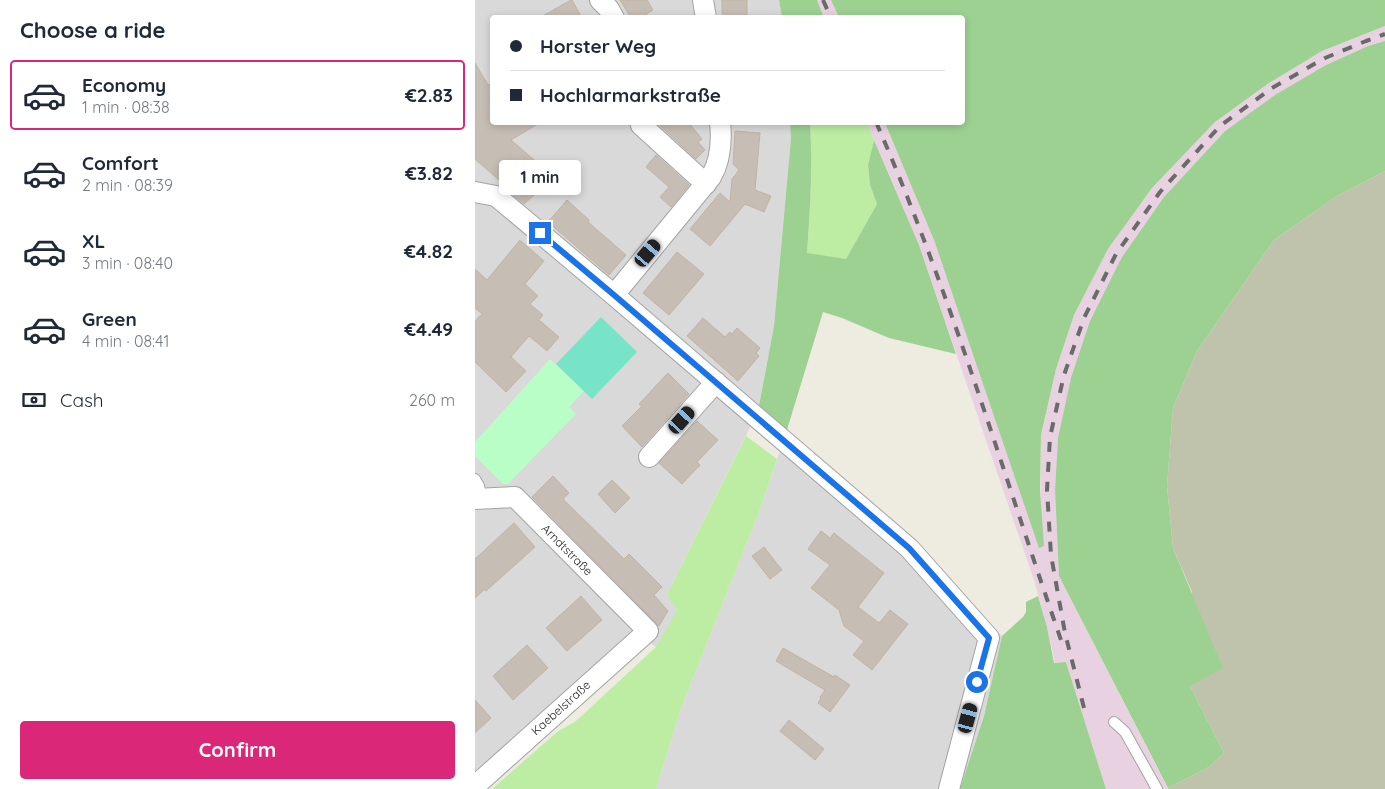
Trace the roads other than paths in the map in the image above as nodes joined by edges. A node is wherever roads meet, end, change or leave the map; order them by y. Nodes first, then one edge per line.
1 (600, 0) edge
2 (703, 0) edge
3 (612, 15) edge
4 (706, 15) edge
5 (641, 125) edge
6 (720, 125) edge
7 (706, 184) junction
8 (475, 192) edge
9 (614, 295) junction
10 (716, 382) junction
11 (649, 457) dead end
12 (475, 479) edge
13 (479, 499) edge
14 (648, 631) joint
15 (1114, 722) dead end
16 (475, 786) edge
17 (949, 789) edge
18 (1157, 789) edge

1 - 3 street
2 - 4 street
5 - 7 street
6 - 7 street
7 - 9 street
8 - 9 street
9 - 10 street
10 - 11 street
10 - 17 street
12 - 13 lane
13 - 14 street, Arndtstraße
14 - 16 street, Kaebelstraße
15 - 18 lane

